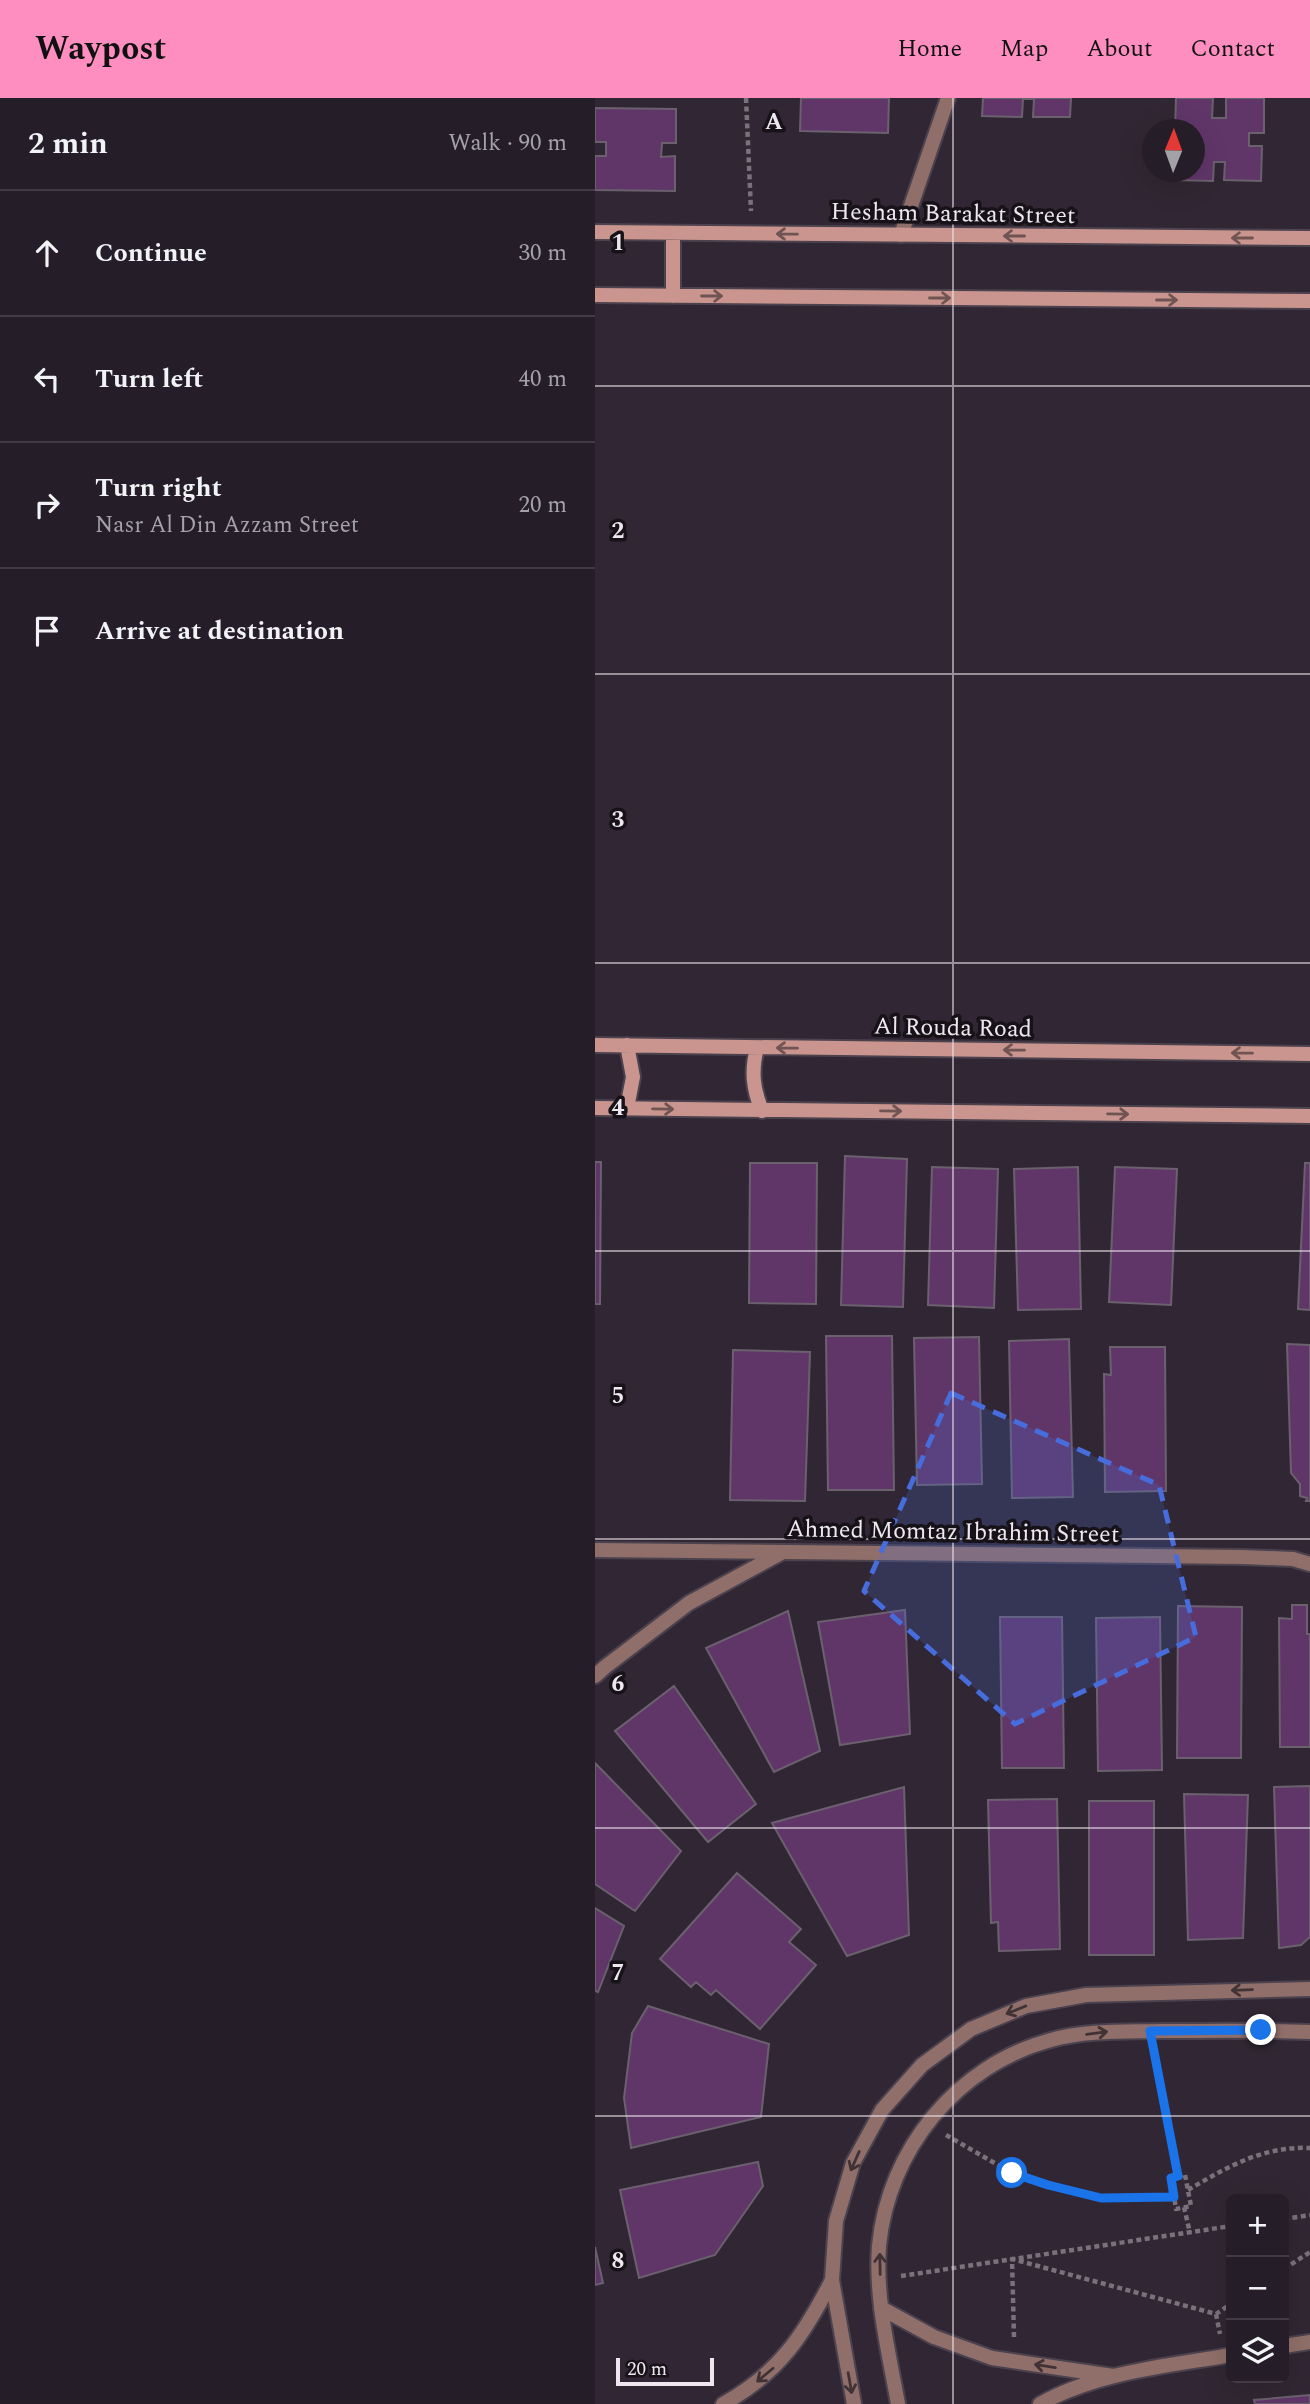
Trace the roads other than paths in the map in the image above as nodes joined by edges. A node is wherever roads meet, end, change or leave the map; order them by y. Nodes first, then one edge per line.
1 (949, 98) edge
2 (595, 232) edge
3 (673, 233) junction
4 (901, 235) junction
5 (1310, 238) edge
6 (595, 295) edge
7 (673, 296) junction
8 (1310, 301) edge
9 (595, 1045) edge
10 (627, 1045) junction
11 (757, 1048) junction
12 (1310, 1054) edge
13 (595, 1108) edge
14 (627, 1108) junction
15 (762, 1111) junction
16 (1310, 1116) edge
17 (595, 1550) edge
18 (782, 1552) junction
19 (1310, 1564) edge
20 (598, 1668) edge
21 (1310, 1989) edge
22 (1310, 2032) edge
23 (832, 2280) junction
24 (881, 2308) junction
25 (1310, 2342) edge
26 (1289, 2345) edge
27 (1226, 2356) edge
28 (1113, 2376) junction
29 (723, 2404) edge
30 (854, 2404) edge
31 (898, 2404) edge
32 (1040, 2404) edge

1 - 4 street
2 - 3 street, Hesham Barakat Street
4 -> 3 street, Hesham Barakat Street
3 - 7 street
5 -> 4 street, Hesham Barakat Street
6 - 7 street
7 -> 8 street
9 - 10 street, Al Rouda Road
10 - 11 street, Al Rouda Road
10 - 14 street
12 -> 11 street, Al Rouda Road
11 - 15 street
13 - 14 street
14 -> 15 street
15 -> 16 street
17 - 18 street, Ahmed Momtaz Ibrahim Street
18 - 19 street, Ahmed Momtaz Ibrahim Street
18 - 20 street
21 -> 23 street
24 -> 22 street
23 -> 29 street
23 -> 30 street
28 -> 24 street
24 - 31 street
25 - 26 street
27 - 28 street
28 - 32 street

